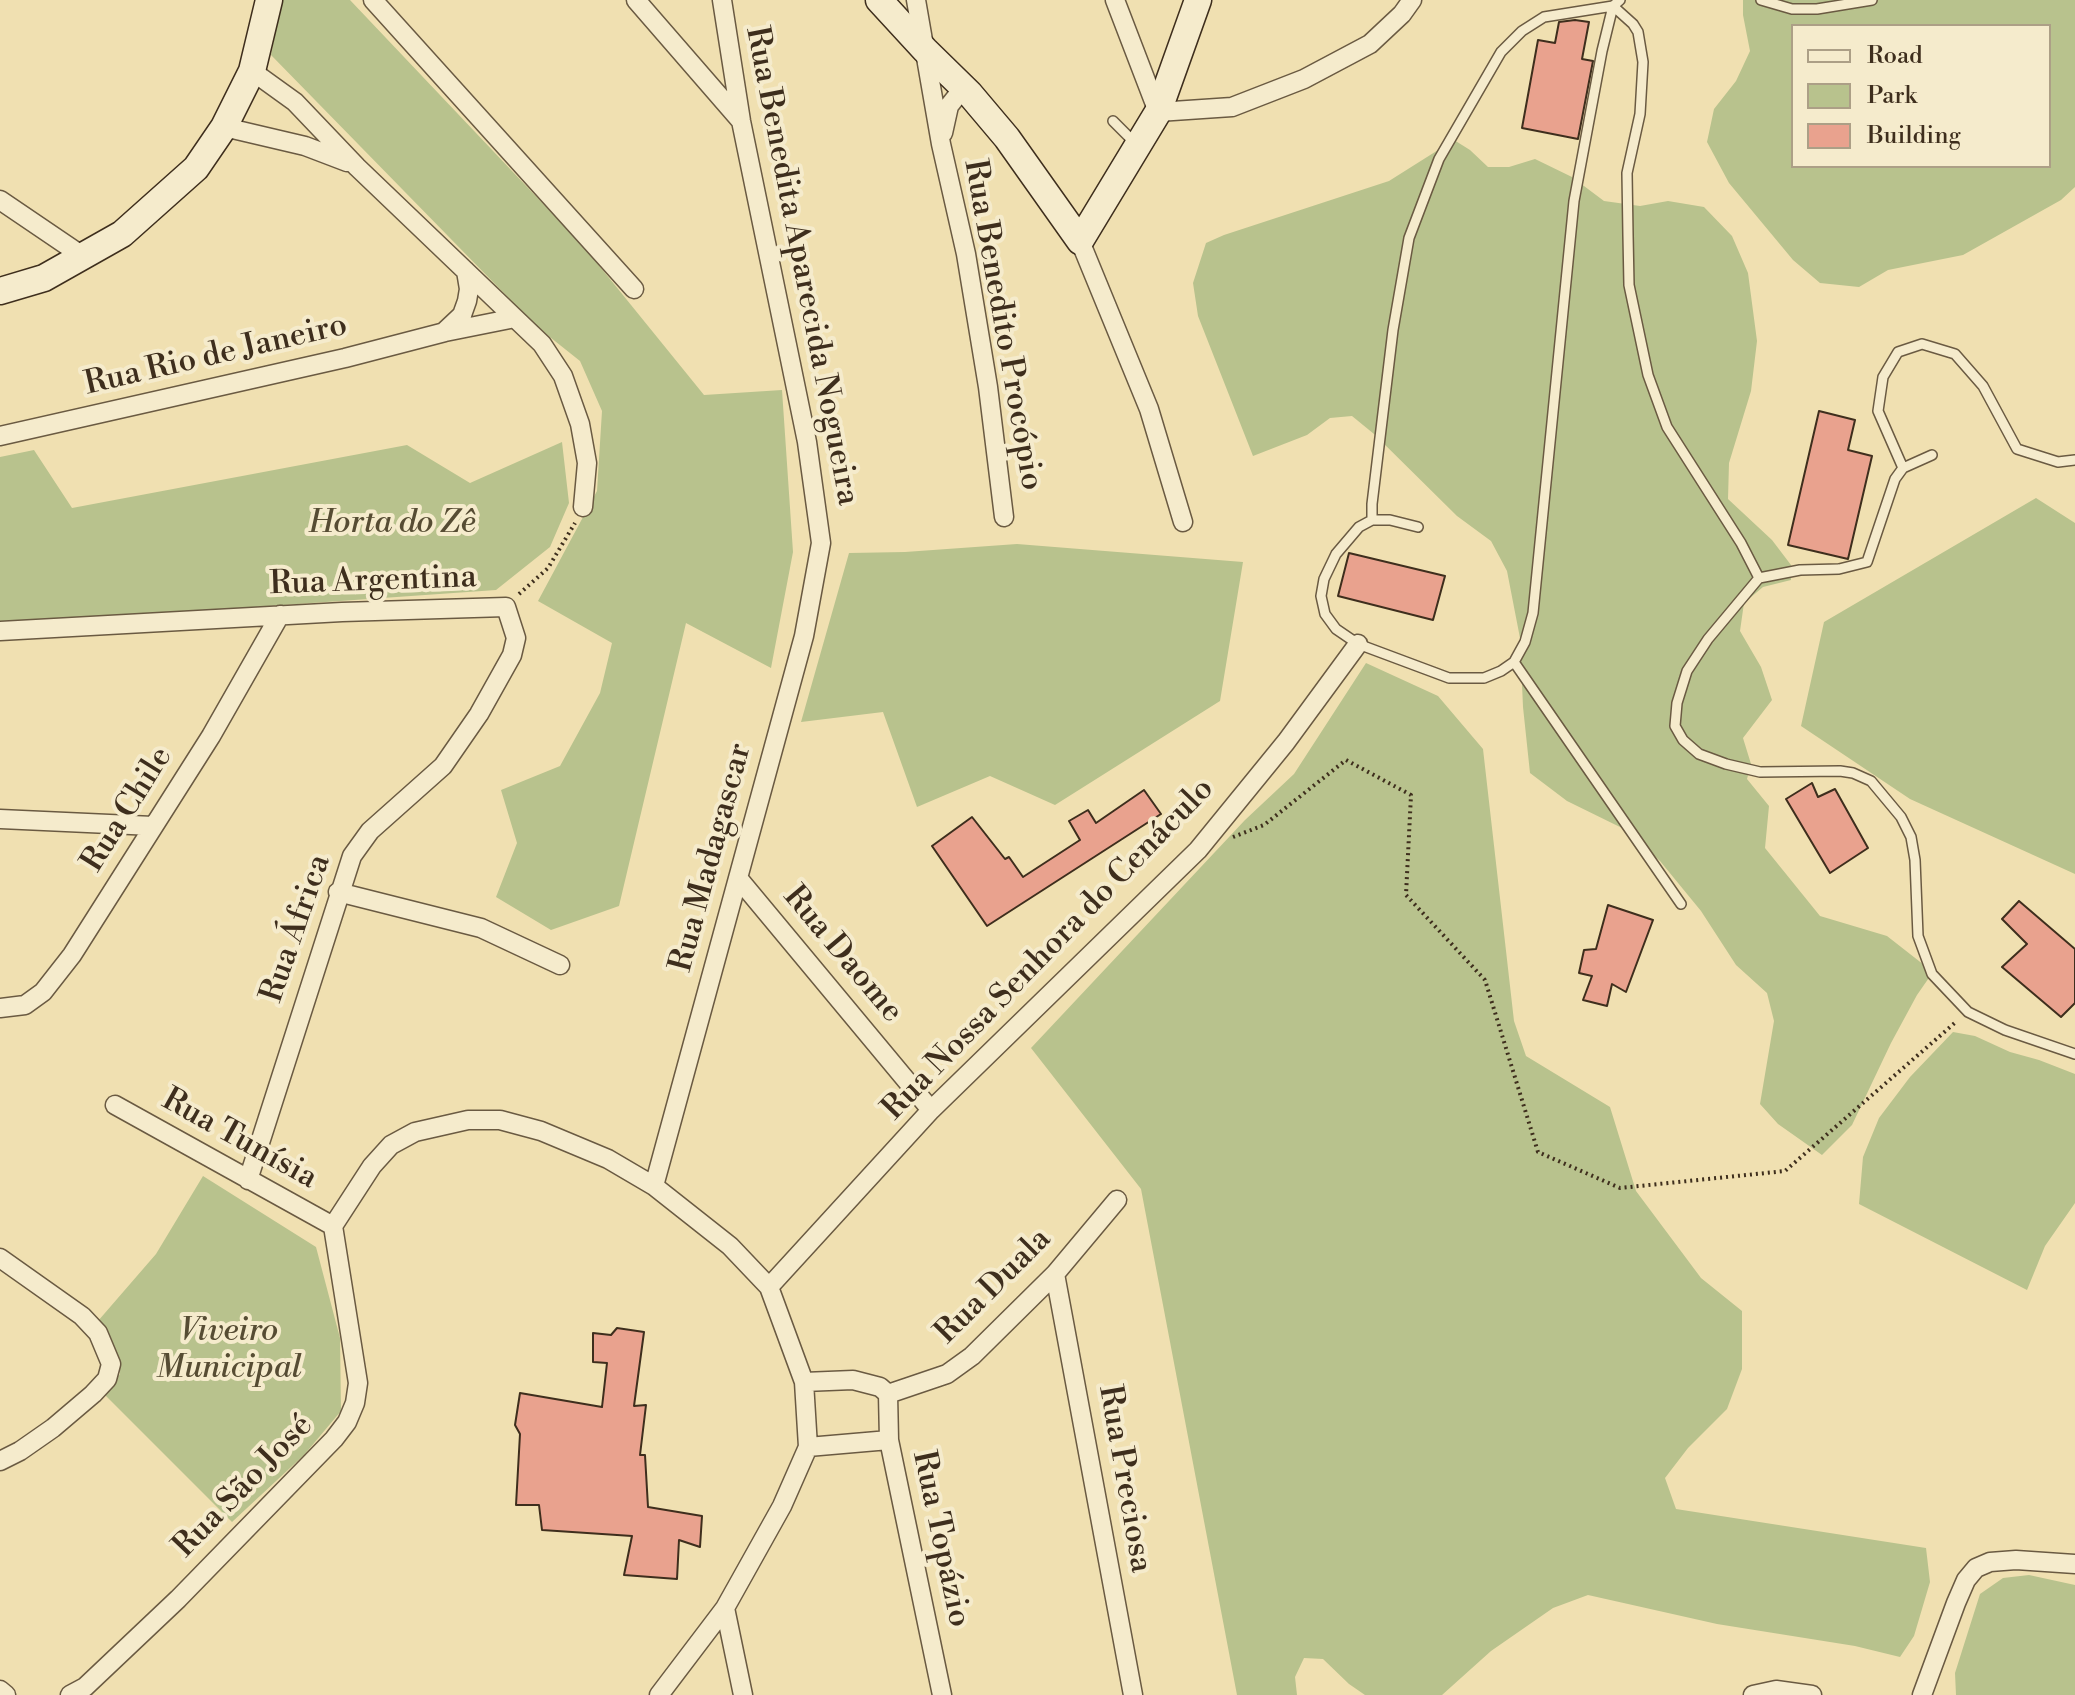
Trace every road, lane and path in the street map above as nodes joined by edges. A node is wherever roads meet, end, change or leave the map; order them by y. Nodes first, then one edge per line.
1 (269, 0) edge
2 (373, 0) edge
3 (636, 0) edge
4 (722, 0) edge
5 (916, 0) edge
6 (1115, 0) edge
7 (1198, 0) edge
8 (1412, 0) edge
9 (1761, 0) edge
10 (1872, 0) edge
11 (882, 1) edge
12 (1616, 3) edge
13 (925, 50) junction
14 (252, 71) junction
15 (964, 87) junction
16 (1158, 112) junction
17 (741, 121) junction
18 (1113, 121) dead end
19 (224, 127) junction
20 (941, 144) junction
21 (1138, 145) junction
22 (357, 167) junction
23 (0, 200) edge
24 (1080, 241) junction
25 (84, 257) junction
26 (466, 271) junction
27 (634, 289) dead end
28 (0, 291) edge
29 (515, 318) junction
30 (445, 332) junction
31 (0, 436) edge
32 (1932, 455) dead end
33 (2075, 460) edge
34 (1903, 468) junction
35 (583, 507) joint
36 (1004, 517) dead end
37 (1372, 520) junction
38 (1183, 522) dead end
39 (1418, 527) dead end
40 (821, 543) joint
41 (1759, 578) junction
42 (506, 607) junction
43 (280, 615) junction
44 (0, 631) edge
45 (1358, 644) junction
46 (1514, 662) junction
47 (0, 819) edge
48 (153, 826) junction
49 (1198, 850) junction
50 (738, 878) junction
51 (338, 892) junction
52 (1681, 904) dead end
53 (560, 965) dead end
54 (0, 1008) edge
55 (1968, 1012) junction
56 (2075, 1054) edge
57 (115, 1105) dead end
58 (931, 1110) junction
59 (248, 1180) junction
60 (654, 1186) junction
61 (1117, 1200) dead end
62 (333, 1226) junction
63 (0, 1258) edge
64 (1055, 1274) junction
65 (769, 1287) junction
66 (804, 1382) junction
67 (888, 1394) junction
68 (889, 1440) junction
69 (808, 1447) junction
70 (0, 1461) edge
71 (2075, 1564) edge
72 (725, 1608) junction
73 (0, 1690) edge
74 (79, 1692) edge
75 (6, 1695) edge
76 (659, 1695) edge
77 (743, 1695) edge
78 (942, 1695) edge
79 (1133, 1695) edge
80 (1753, 1695) edge
81 (1812, 1695) edge
82 (1922, 1695) edge

1 - 14 main road
2 - 27 street
3 - 17 street
4 - 17 street, Rua Benedita Aparecida Nogueira
5 - 13 street, Rua Benedito Procópio
6 - 16 street
7 - 16 main road
8 - 16 street
9 - 10 lane
11 - 13 main road
12 - 37 lane
12 - 41 lane
12 - 46 lane
13 - 15 main road
13 - 20 street, Rua Benedito Procópio
14 - 19 main road
14 - 22 street
15 - 20 street, Rua Benedito Procópio
15 - 24 main road
16 - 21 main road
17 - 40 street, Rua Benedita Aparecida Nogueira
18 - 21 lane
19 - 22 street
19 - 25 main road
20 - 36 street, Rua Benedito Procópio
21 - 24 main road
22 - 26 street
23 - 25 street
24 - 38 street
25 - 28 main road
26 - 29 street
26 - 30 street
29 - 30 street, Rua Rio de Janeiro
29 - 35 street
30 - 31 street, Rua Rio de Janeiro
32 - 34 lane
33 - 34 lane
34 - 41 lane
35 - 42 path, Rua Argentina
37 - 39 lane
37 - 45 lane
40 - 50 street, Rua Madagascar
41 - 55 lane
42 - 43 street, Rua Argentina
42 - 51 street, Rua África
43 - 44 street, Rua Argentina
43 - 48 street, Rua Chile
45 - 46 lane
45 - 49 street, Rua Nossa Senhora do Cenáculo
46 - 52 lane
47 - 48 street
48 - 54 street, Rua Chile
49 - 55 path
49 - 58 street, Rua Nossa Senhora do Cenáculo
50 - 58 street, Rua Daome
50 - 60 street, Rua Madagascar
51 - 53 street
51 - 59 street, Rua África
55 - 56 lane
57 - 59 street, Rua Tunísia
58 - 65 street, Rua Nossa Senhora do Cenáculo
59 - 62 street, Rua Tunísia
60 - 62 street
60 - 65 street
61 - 64 street, Rua Duala
62 - 74 street, Rua São José
63 - 70 street
64 - 67 street, Rua Duala
64 - 79 street, Rua Preciosa
65 - 66 street
66 - 67 street
66 - 69 street
67 - 68 street, Rua Topázio
68 - 69 street
68 - 78 street, Rua Topázio
69 - 72 street
71 - 82 street
72 - 76 street
72 - 77 street
73 - 75 street
80 - 81 street

